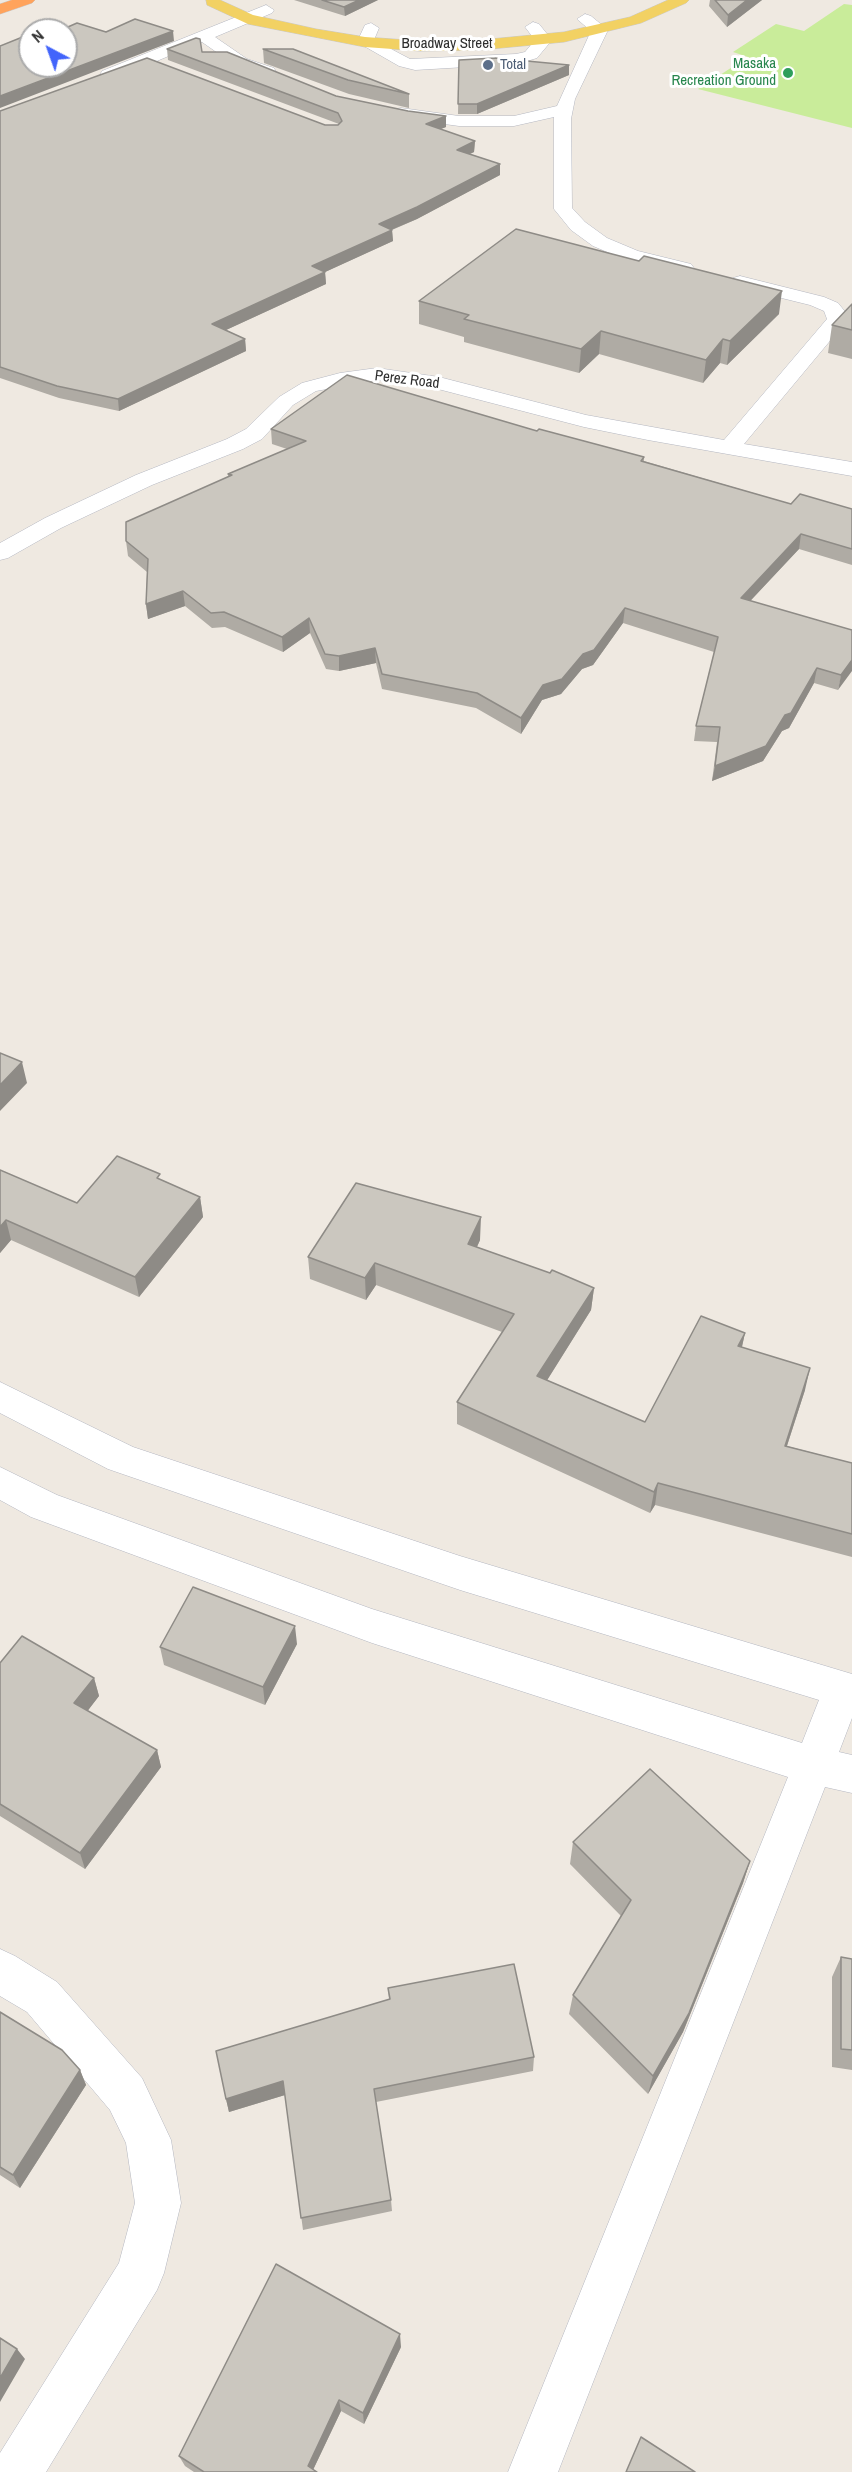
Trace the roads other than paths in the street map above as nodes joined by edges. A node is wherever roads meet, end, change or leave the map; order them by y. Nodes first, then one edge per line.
1 (27, 0) edge
2 (681, 0) edge
3 (208, 1) edge
4 (617, 8) dead end
5 (0, 9) edge
6 (266, 10) junction
7 (248, 19) junction
8 (592, 24) junction
9 (532, 27) junction
10 (368, 35) junction
11 (205, 37) junction
12 (544, 40) junction
13 (148, 60) junction
14 (168, 67) edge
15 (282, 77) edge
16 (95, 80) edge
17 (387, 110) edge
18 (564, 110) junction
19 (701, 272) edge
20 (724, 278) edge
21 (729, 448) junction
22 (852, 469) edge
23 (0, 553) edge
24 (0, 1395) edge
25 (0, 1482) edge
26 (848, 1691) edge
27 (833, 1770) edge
28 (0, 1971) edge
29 (16, 2472) edge
30 (533, 2472) edge

1 - 5 highway
2 - 8 main road, Broadway Street
3 - 6 main road, Broadway Street
3 - 7 main road, Broadway Street
4 - 8 main road, Broadway Street
6 - 7 street
6 - 10 main road, Broadway Street
7 - 10 main road, Broadway Street
7 - 11 street
8 - 9 main road, Broadway Street
8 - 12 main road, Broadway Street
8 - 18 street
9 - 10 main road, Broadway Street
9 - 12 street
10 - 12 street
11 - 13 street
11 - 15 street
13 - 14 street
13 - 16 street
17 - 18 street
18 - 19 street
20 - 21 street
21 - 22 street, Perez Road
21 - 23 street, Perez Road
24 - 26 street
25 - 27 street
26 - 27 street
27 - 30 street
28 - 29 street

